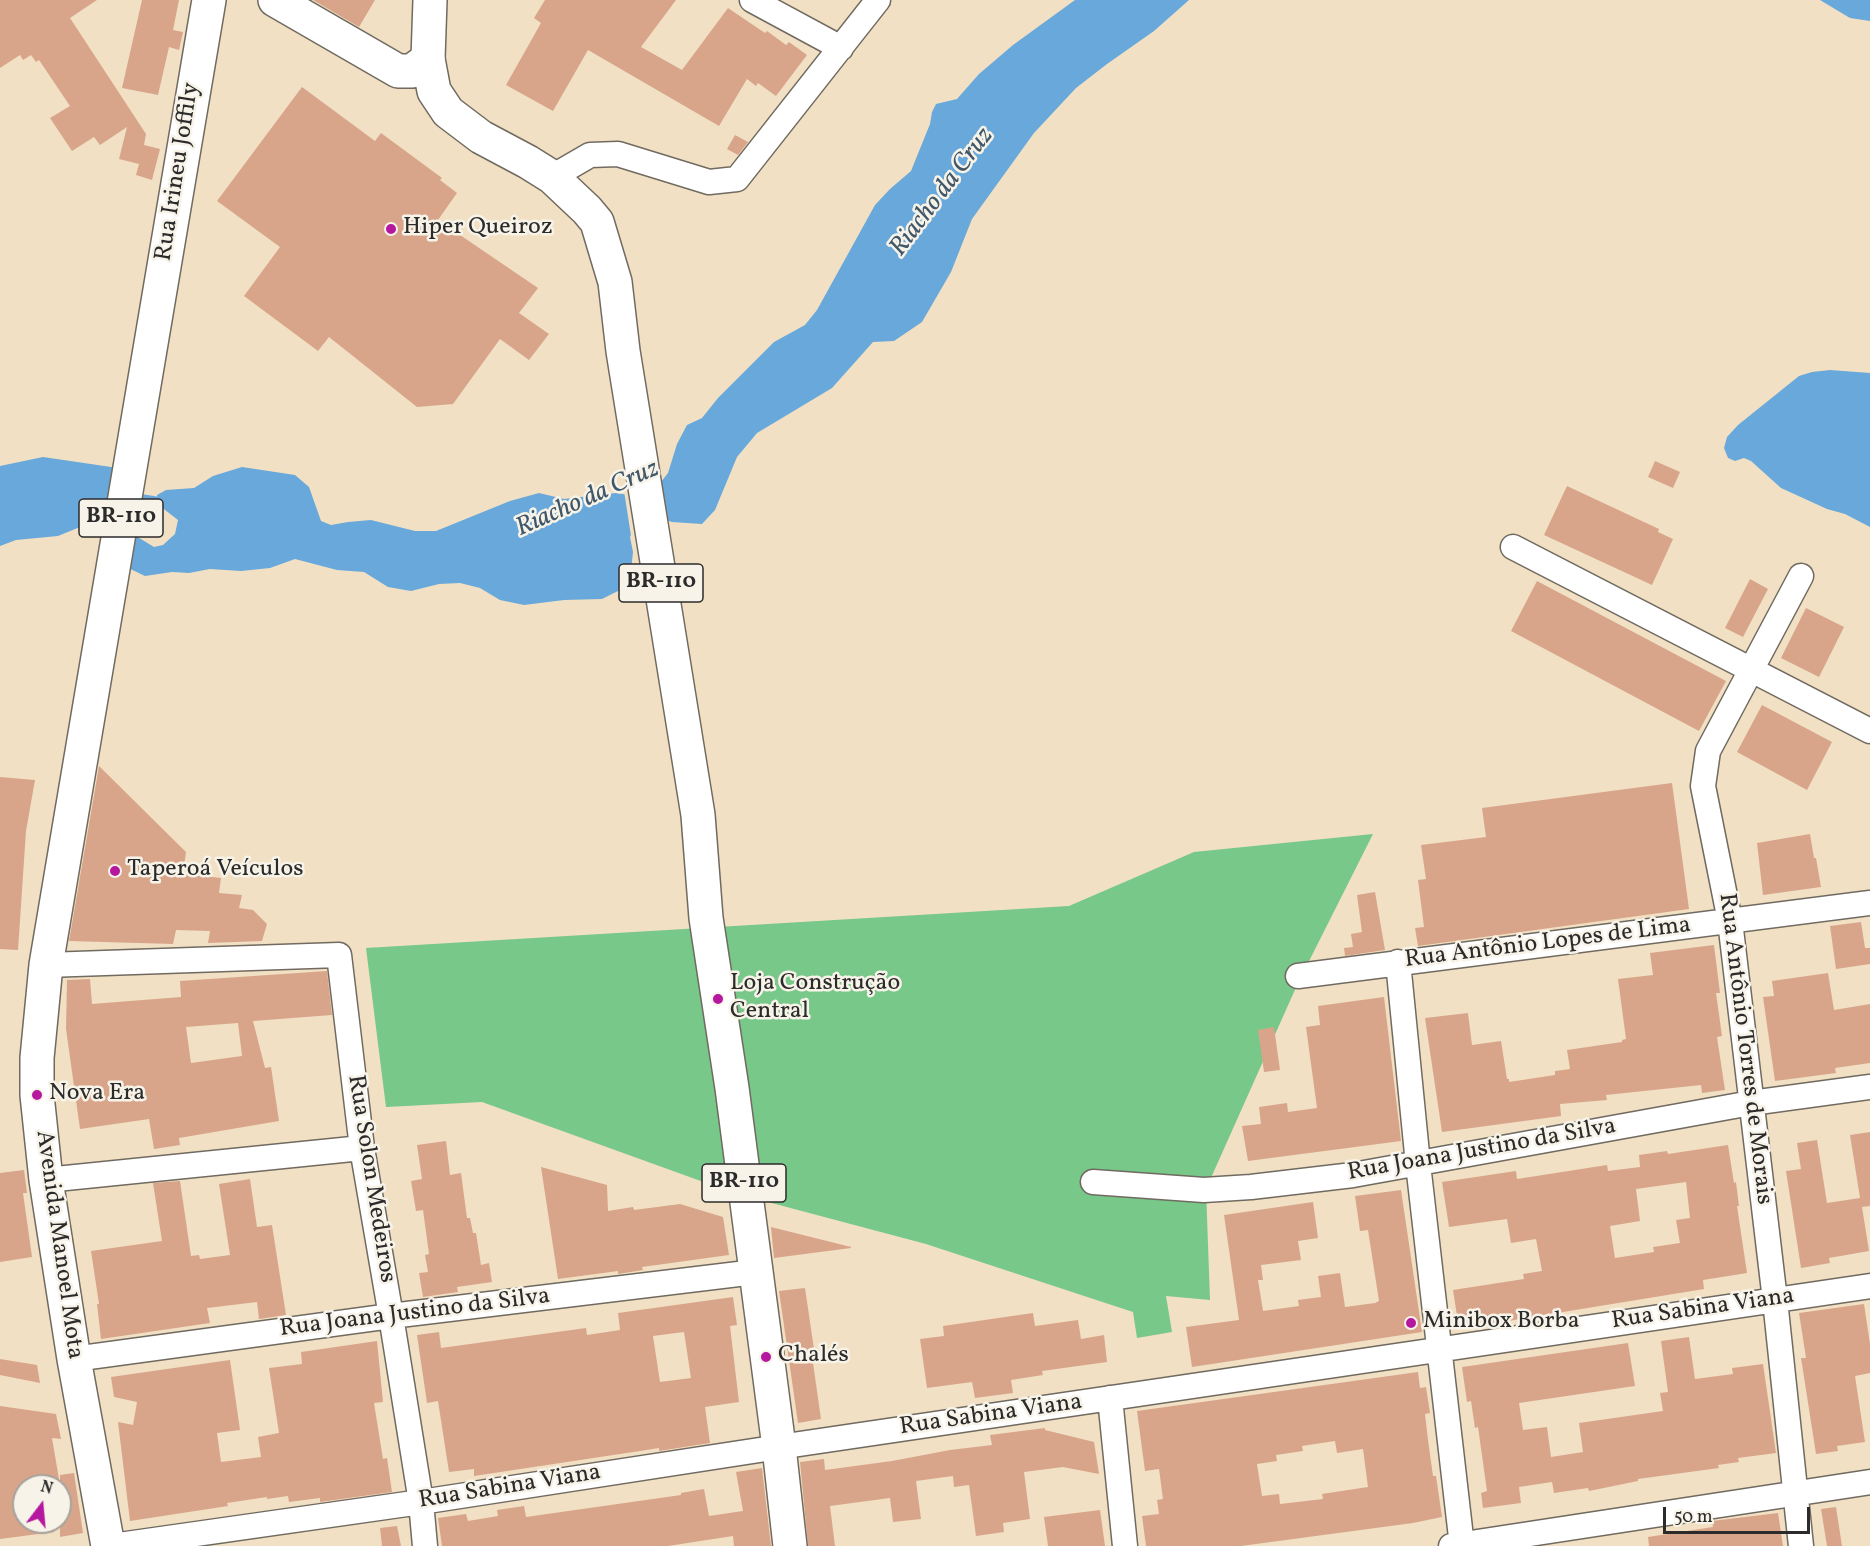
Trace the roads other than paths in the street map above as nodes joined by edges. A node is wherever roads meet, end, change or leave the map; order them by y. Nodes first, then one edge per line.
1 (209, 0) edge
2 (275, 0) edge
3 (430, 0) edge
4 (752, 0) edge
5 (878, 0) edge
6 (842, 48) junction
7 (428, 59) junction
8 (552, 177) junction
9 (1513, 547) dead end
10 (1801, 576) dead end
11 (1751, 671) junction
12 (92, 693) joint
13 (1870, 731) edge
14 (1870, 903) edge
15 (1730, 921) junction
16 (1398, 962) junction
17 (46, 965) junction
18 (1298, 976) dead end
19 (1870, 1087) edge
20 (1751, 1103) junction
21 (362, 1148) junction
22 (1418, 1164) junction
23 (46, 1180) junction
24 (1093, 1182) dead end
25 (755, 1272) junction
26 (1870, 1286) edge
27 (1775, 1300) junction
28 (391, 1316) junction
29 (1440, 1350) junction
30 (74, 1359) junction
31 (1110, 1398) junction
32 (779, 1447) junction
33 (1870, 1482) edge
34 (1796, 1494) junction
35 (421, 1502) junction
36 (110, 1546) edge
37 (425, 1546) edge
38 (790, 1546) edge
39 (1125, 1546) edge
40 (1458, 1546) edge
41 (1800, 1546) edge

1 - 12 main road, Rua Irineu Joffily / BR-110
2 - 7 main road
3 - 7 main road
4 - 6 street
5 - 6 street
6 - 8 street
7 - 8 main road, BR-110
8 - 25 main road, BR-110
9 - 11 street
10 - 11 street, Rua Antônio Torres de Morais
11 - 13 street
11 - 15 street, Rua Antônio Torres de Morais
12 - 17 main road, Avenida Manoel Mota / BR-110
14 - 15 street, Rua Antônio Lopes de Lima
15 - 16 street, Rua Antônio Lopes de Lima
15 - 20 street, Rua Antônio Torres de Morais
16 - 18 street, Rua Antônio Lopes de Lima
16 - 22 street
17 - 21 street, Rua Solon Medeiros
17 - 23 main road, Avenida Manoel Mota / BR-110
19 - 20 street, Rua Joana Justino da Silva
20 - 22 street, Rua Joana Justino da Silva
20 - 27 street, Rua Antônio Torres de Morais
21 - 23 street
21 - 28 street, Rua Solon Medeiros
22 - 24 street, Rua Joana Justino da Silva
22 - 29 street
23 - 30 main road, Avenida Manoel Mota / BR-110
25 - 28 street, Rua Joana Justino da Silva
25 - 32 main road, BR-110
26 - 27 street, Rua Sabina Viana
27 - 29 street, Rua Sabina Viana
27 - 34 street, Rua Antônio Torres de Morais
28 - 30 street, Rua Joana Justino da Silva
28 - 35 street, Rua Solon Medeiros
29 - 31 street, Rua Sabina Viana
29 - 40 street
30 - 36 main road, Avenida Manoel Mota / BR-110
31 - 32 street, Rua Sabina Viana
31 - 39 street
32 - 35 street, Rua Sabina Viana
32 - 38 main road, BR-110
33 - 34 street
34 - 40 street
34 - 41 street, Rua Antônio Torres de Morais
35 - 36 street, Rua Sabina Viana
35 - 37 street, Rua Solon Medeiros

